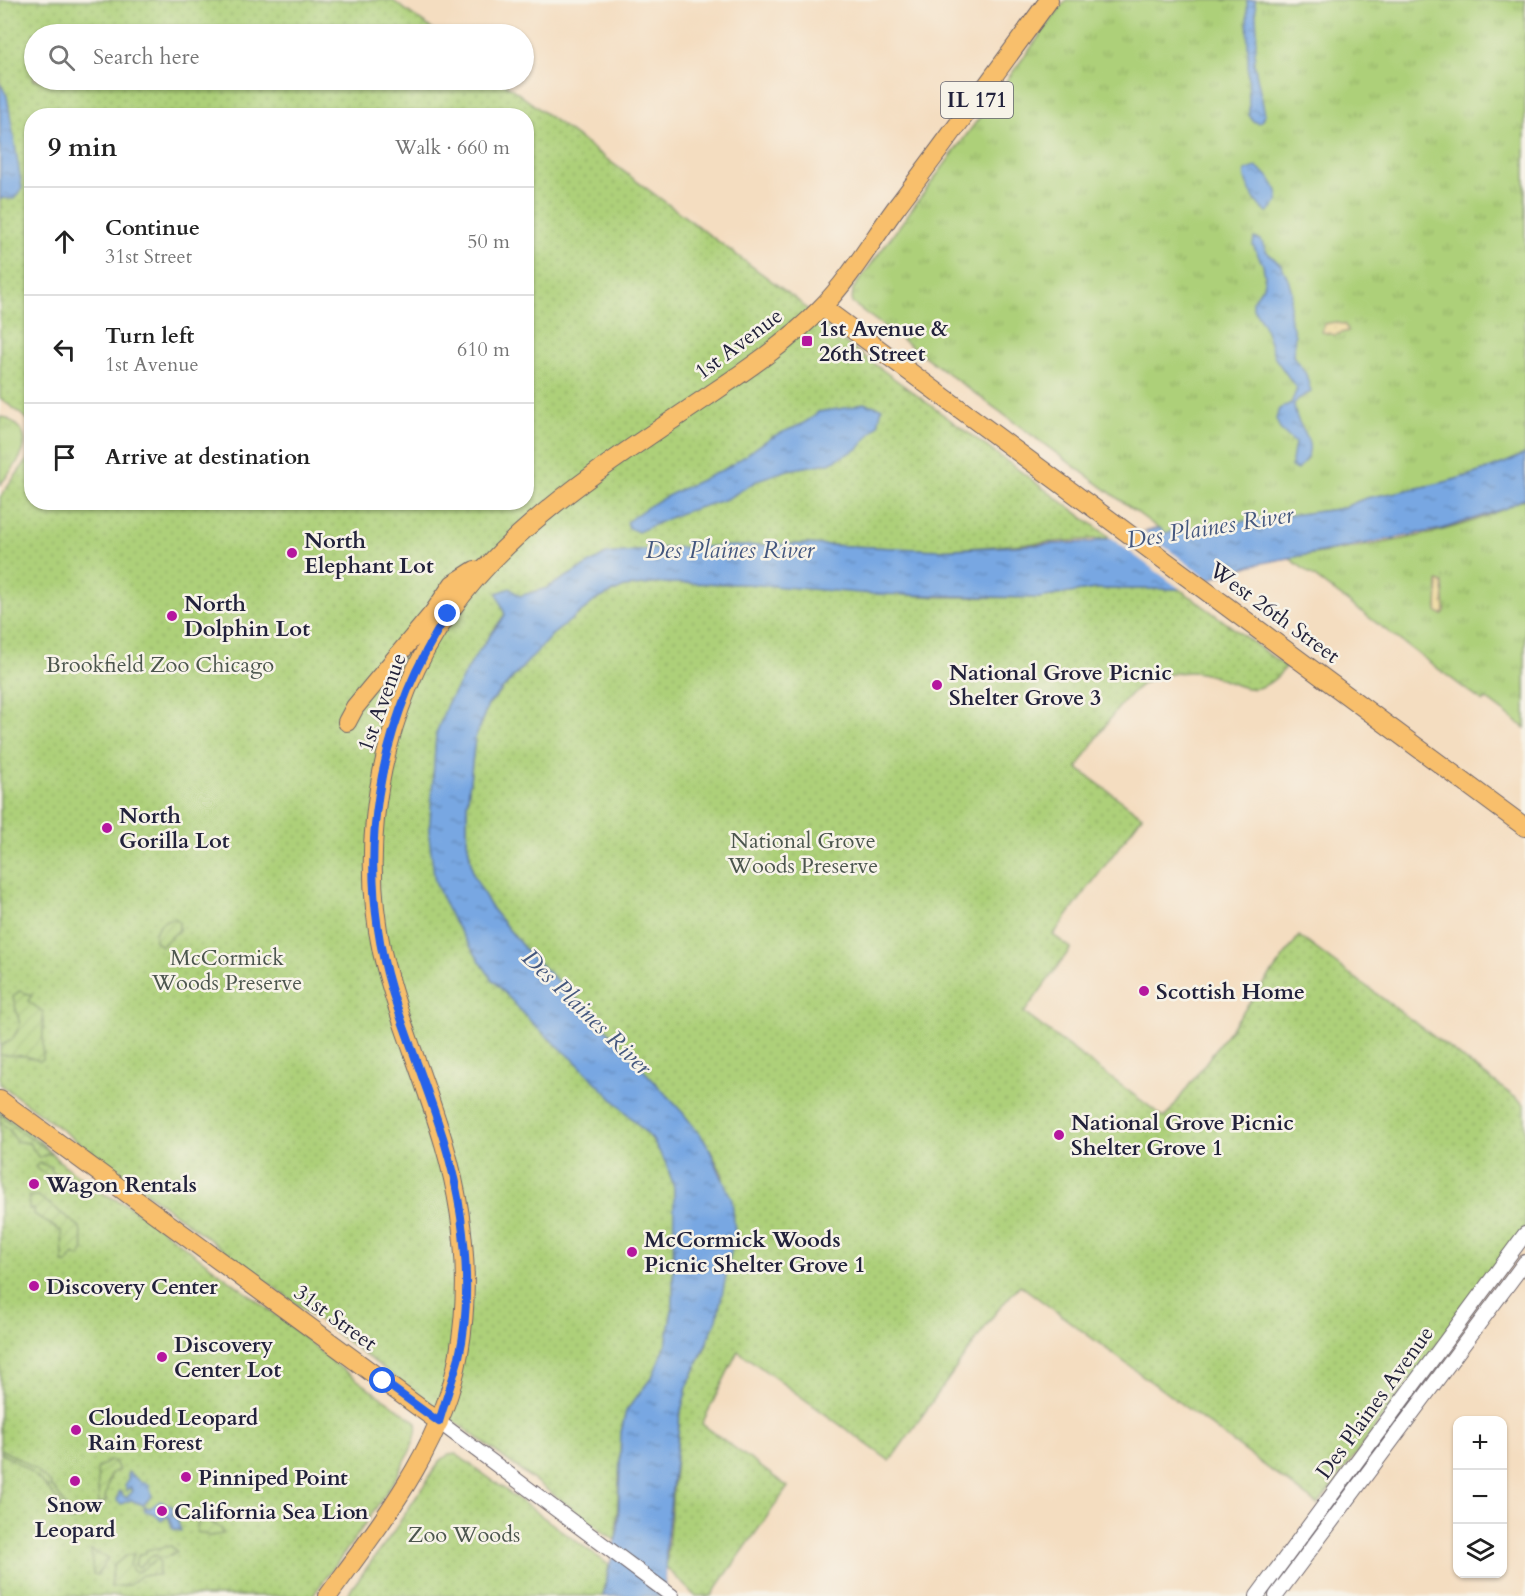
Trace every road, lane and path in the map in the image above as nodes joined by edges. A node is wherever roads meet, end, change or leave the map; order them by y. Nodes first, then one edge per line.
1 (1049, 0) edge
2 (822, 308) junction
3 (496, 555) junction
4 (347, 722) dead end
5 (1525, 827) edge
6 (0, 1100) edge
7 (1525, 1234) edge
8 (1525, 1262) edge
9 (439, 1422) junction
10 (328, 1596) edge
11 (672, 1596) edge
12 (1257, 1596) edge
13 (1276, 1596) edge

1 - 2 main road, 1st Avenue / IL 171
2 - 3 main road, 1st Avenue / IL 171
2 - 5 main road, West 26th Street
3 - 4 main road
3 - 9 main road, 1st Avenue / IL 171
6 - 9 main road, 31st Street
7 - 12 street, Des Plaines Avenue
8 - 13 street, Des Plaines Avenue
9 - 10 main road, 1st Avenue / IL 171
9 - 11 street, 31st Street

